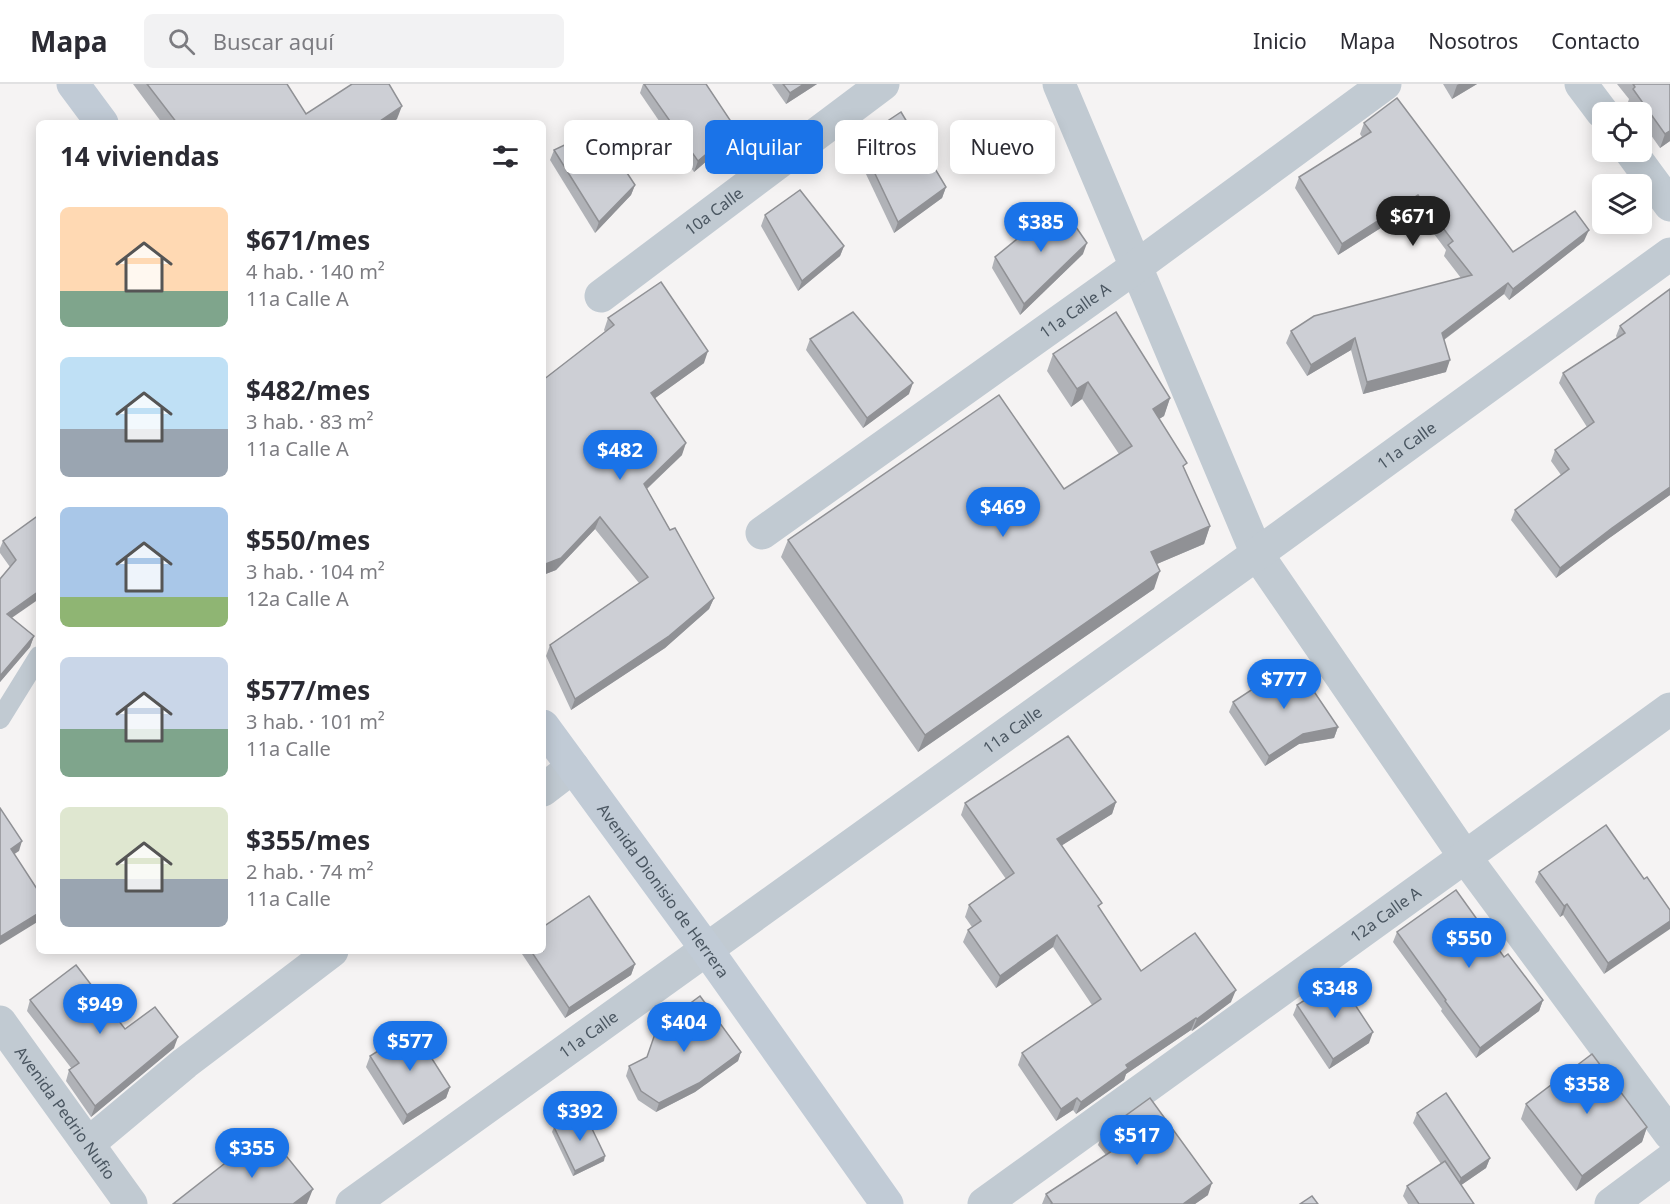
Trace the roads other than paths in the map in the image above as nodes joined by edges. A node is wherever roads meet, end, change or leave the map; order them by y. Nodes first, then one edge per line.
1 (73, 84) edge
2 (883, 84) edge
3 (1059, 84) edge
4 (1385, 84) edge
5 (1581, 84) edge
6 (1594, 102) edge
7 (100, 120) edge
8 (1638, 162) edge
9 (1670, 205) edge
10 (1670, 254) edge
11 (1137, 266) junction
12 (601, 296) dead end
13 (762, 533) dead end
14 (1257, 554) junction
15 (36, 661) edge
16 (1670, 709) edge
17 (0, 719) edge
18 (546, 730) edge
19 (573, 767) junction
20 (546, 788) edge
21 (1465, 857) junction
22 (707, 950) junction
23 (328, 954) edge
24 (0, 1022) edge
25 (1670, 1134) edge
26 (88, 1144) junction
27 (1670, 1160) edge
28 (131, 1204) edge
29 (352, 1204) edge
30 (887, 1204) edge
31 (984, 1204) edge
32 (1611, 1204) edge

1 - 7 street
2 - 12 street, 10a Calle
3 - 11 street
4 - 11 street, 11a Calle A
5 - 6 street
8 - 9 street
10 - 14 street, 11a Calle
11 - 13 street, 11a Calle A
11 - 14 street
14 - 21 street
14 - 22 street, 11a Calle
15 - 17 lane
16 - 21 street, 12a Calle A
18 - 19 street, Avenida Dionisio de Herrera
19 - 20 street
19 - 22 street, Avenida Dionisio de Herrera
21 - 25 street
21 - 31 street, 12a Calle A
22 - 29 street, 11a Calle
22 - 30 street, Avenida Dionisio de Herrera
23 - 26 street
24 - 26 street, Avenida Pedrio Nufio
26 - 28 street, Avenida Pedrio Nufio
27 - 32 street

